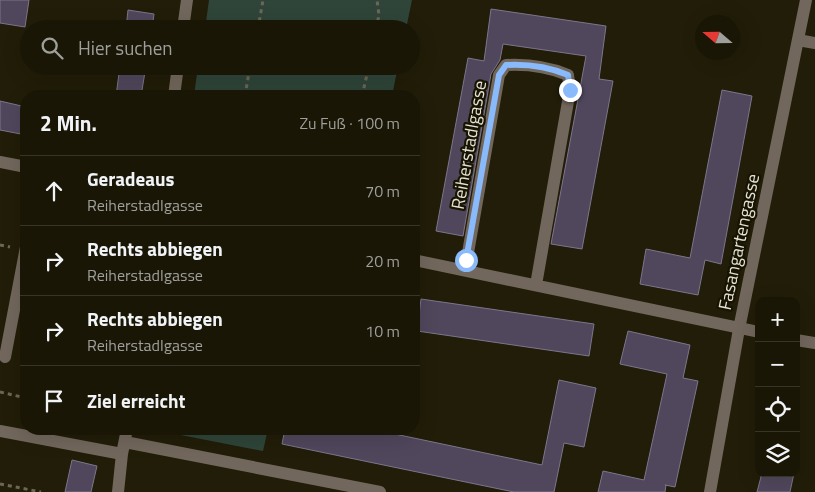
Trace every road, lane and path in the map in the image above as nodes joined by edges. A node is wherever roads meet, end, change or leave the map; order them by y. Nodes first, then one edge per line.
1 (187, 0) edge
2 (263, 0) edge
3 (377, 0) edge
4 (806, 0) edge
5 (184, 20) edge
6 (260, 20) edge
7 (378, 20) edge
8 (798, 40) junction
9 (815, 43) edge
10 (177, 75) edge
11 (248, 75) edge
12 (367, 75) edge
13 (175, 90) edge
14 (246, 90) edge
15 (363, 90) edge
16 (0, 162) edge
17 (20, 166) edge
18 (420, 261) edge
19 (465, 270) junction
20 (20, 278) edge
21 (536, 285) junction
22 (739, 329) junction
23 (755, 331) edge
24 (800, 341) edge
25 (815, 343) edge
26 (5, 356) dead end
27 (0, 392) edge
28 (20, 396) edge
29 (0, 431) edge
30 (20, 433) edge
31 (45, 435) edge
32 (125, 442) edge
33 (0, 484) edge
34 (41, 492) edge
35 (118, 492) edge
36 (380, 492) edge
37 (710, 492) edge

1 - 5 street
2 - 6 path
3 - 7 path
4 - 8 street, Fasangartengasse
8 - 9 street
8 - 22 street, Fasangartengasse
10 - 13 street
11 - 14 path
12 - 15 path
16 - 17 street
18 - 19 street
19 - 21 street
19 - 21 street, Reiherstadlgasse
20 - 26 street
21 - 22 street
22 - 23 street
22 - 37 street, Fasangartengasse
24 - 25 street
27 - 28 path
29 - 30 street
31 - 32 street
32 - 35 street
32 - 36 street
33 - 34 path

